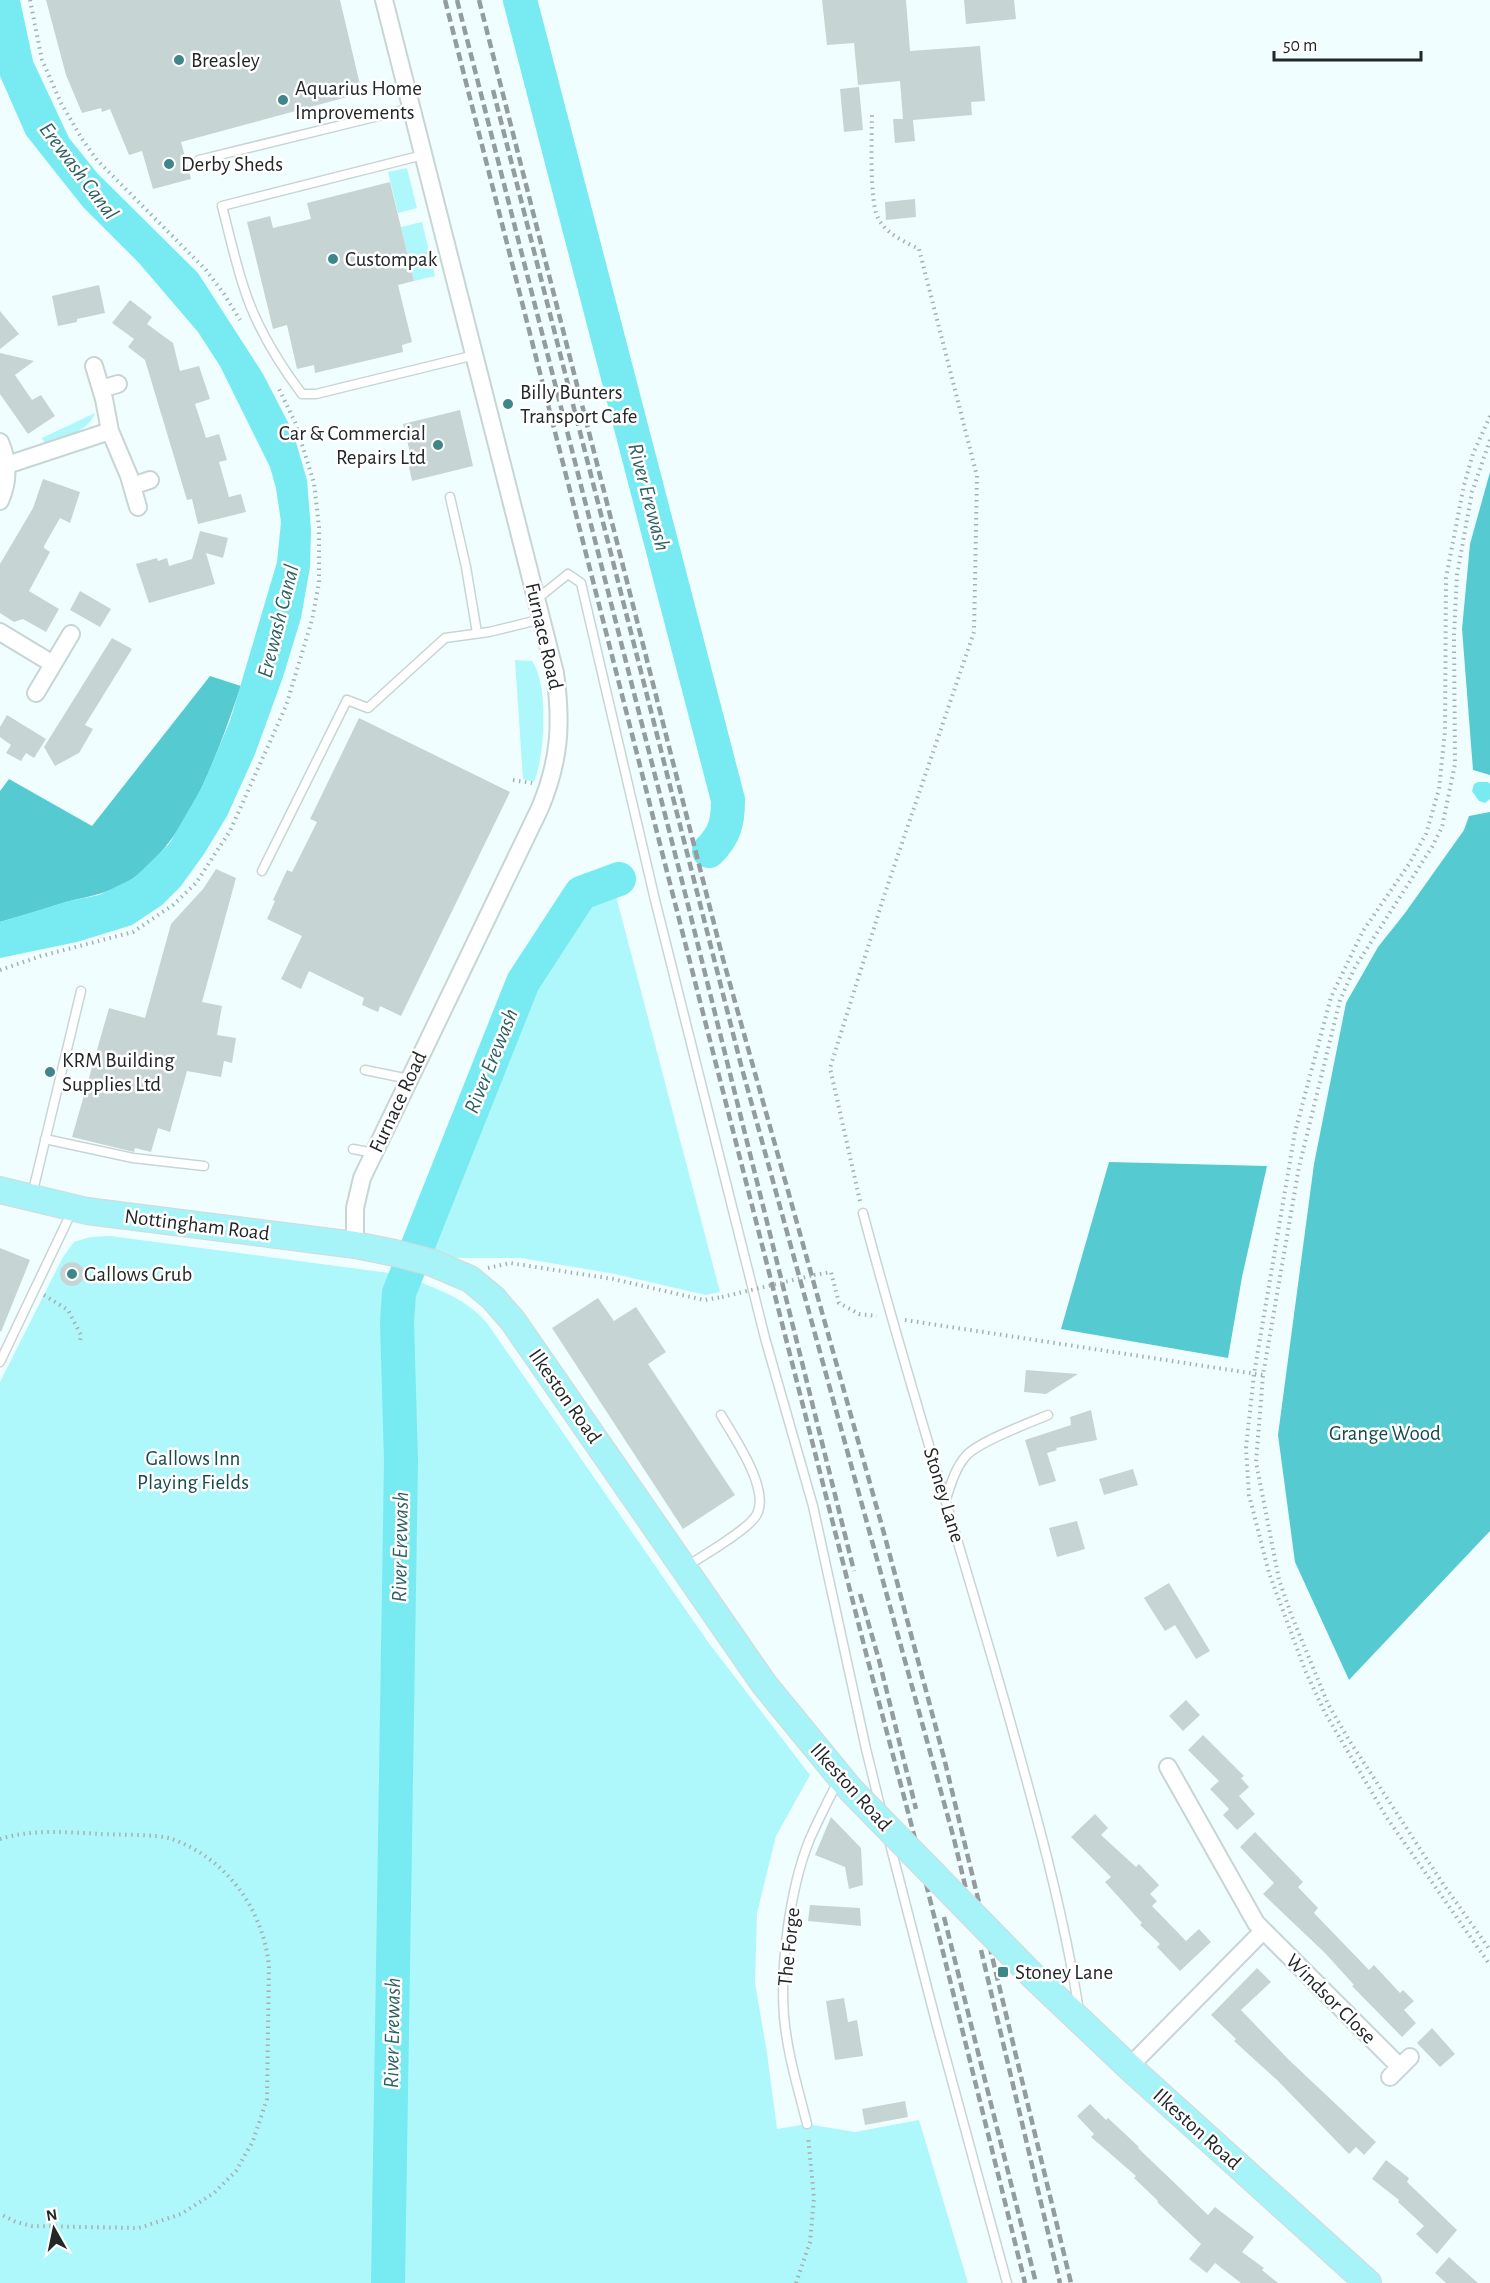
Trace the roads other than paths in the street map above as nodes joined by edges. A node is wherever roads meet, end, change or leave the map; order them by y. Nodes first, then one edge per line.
1 (384, 0) edge
2 (411, 108) junction
3 (423, 155) junction
4 (200, 160) dead end
5 (475, 355) junction
6 (94, 366) dead end
7 (118, 384) dead end
8 (101, 389) junction
9 (110, 431) junction
10 (0, 442) edge
11 (7, 465) junction
12 (150, 480) dead end
13 (132, 486) junction
14 (450, 497) dead end
15 (0, 501) edge
16 (138, 507) dead end
17 (537, 599) junction
18 (542, 619) junction
19 (0, 632) edge
20 (477, 633) junction
21 (71, 634) dead end
22 (53, 664) junction
23 (36, 693) dead end
24 (262, 872) dead end
25 (81, 991) dead end
26 (365, 1070) dead end
27 (409, 1079) junction
28 (45, 1139) junction
29 (353, 1149) dead end
30 (374, 1153) junction
31 (204, 1166) dead end
32 (0, 1190) edge
33 (31, 1198) junction
34 (73, 1208) junction
35 (863, 1213) road end
36 (355, 1245) junction
37 (395, 1253) joint
38 (0, 1362) edge
39 (721, 1415) dead end
40 (1048, 1415) dead end
41 (946, 1500) junction
42 (683, 1569) junction
43 (1168, 1767) dead end
44 (845, 1783) junction
45 (1263, 1932) junction
46 (1081, 2023) junction
47 (1129, 2067) junction
48 (1400, 2067) dead end
49 (807, 2124) road end
50 (1007, 2283) edge
51 (1368, 2283) edge

1 - 2 street, Furnace Road
2 - 3 street, Furnace Road
2 - 4 lane
3 - 5 street, Furnace Road
3 - 5 lane
5 - 17 street, Furnace Road
6 - 8 street
7 - 8 street
8 - 9 street
9 - 11 street
9 - 13 street
10 - 11 street
11 - 15 street
12 - 13 street
13 - 16 street
14 - 20 lane
17 - 18 street, Furnace Road
17 - 50 lane
18 - 20 lane
18 - 27 street, Furnace Road
19 - 22 street
20 - 24 lane
21 - 22 street
22 - 23 street
25 - 28 lane
26 - 27 lane
27 - 30 street, Furnace Road
28 - 31 lane
28 - 33 lane
29 - 30 lane
30 - 36 street, Furnace Road
32 - 33 main road, Nottingham Road
33 - 34 main road, Nottingham Road
34 - 36 main road, Nottingham Road
34 - 38 lane
35 - 41 lane, Stoney Lane
36 - 37 main road, Nottingham Road
37 - 42 main road, Ilkeston Road
39 - 42 lane
40 - 41 lane
41 - 46 lane, Stoney Lane
42 - 44 main road, Ilkeston Road
43 - 45 street, Windsor Close
44 - 46 main road, Ilkeston Road, bridge
44 - 49 lane, The Forge
45 - 47 street
45 - 48 street, Windsor Close
46 - 47 main road, Ilkeston Road
47 - 51 main road, Ilkeston Road

